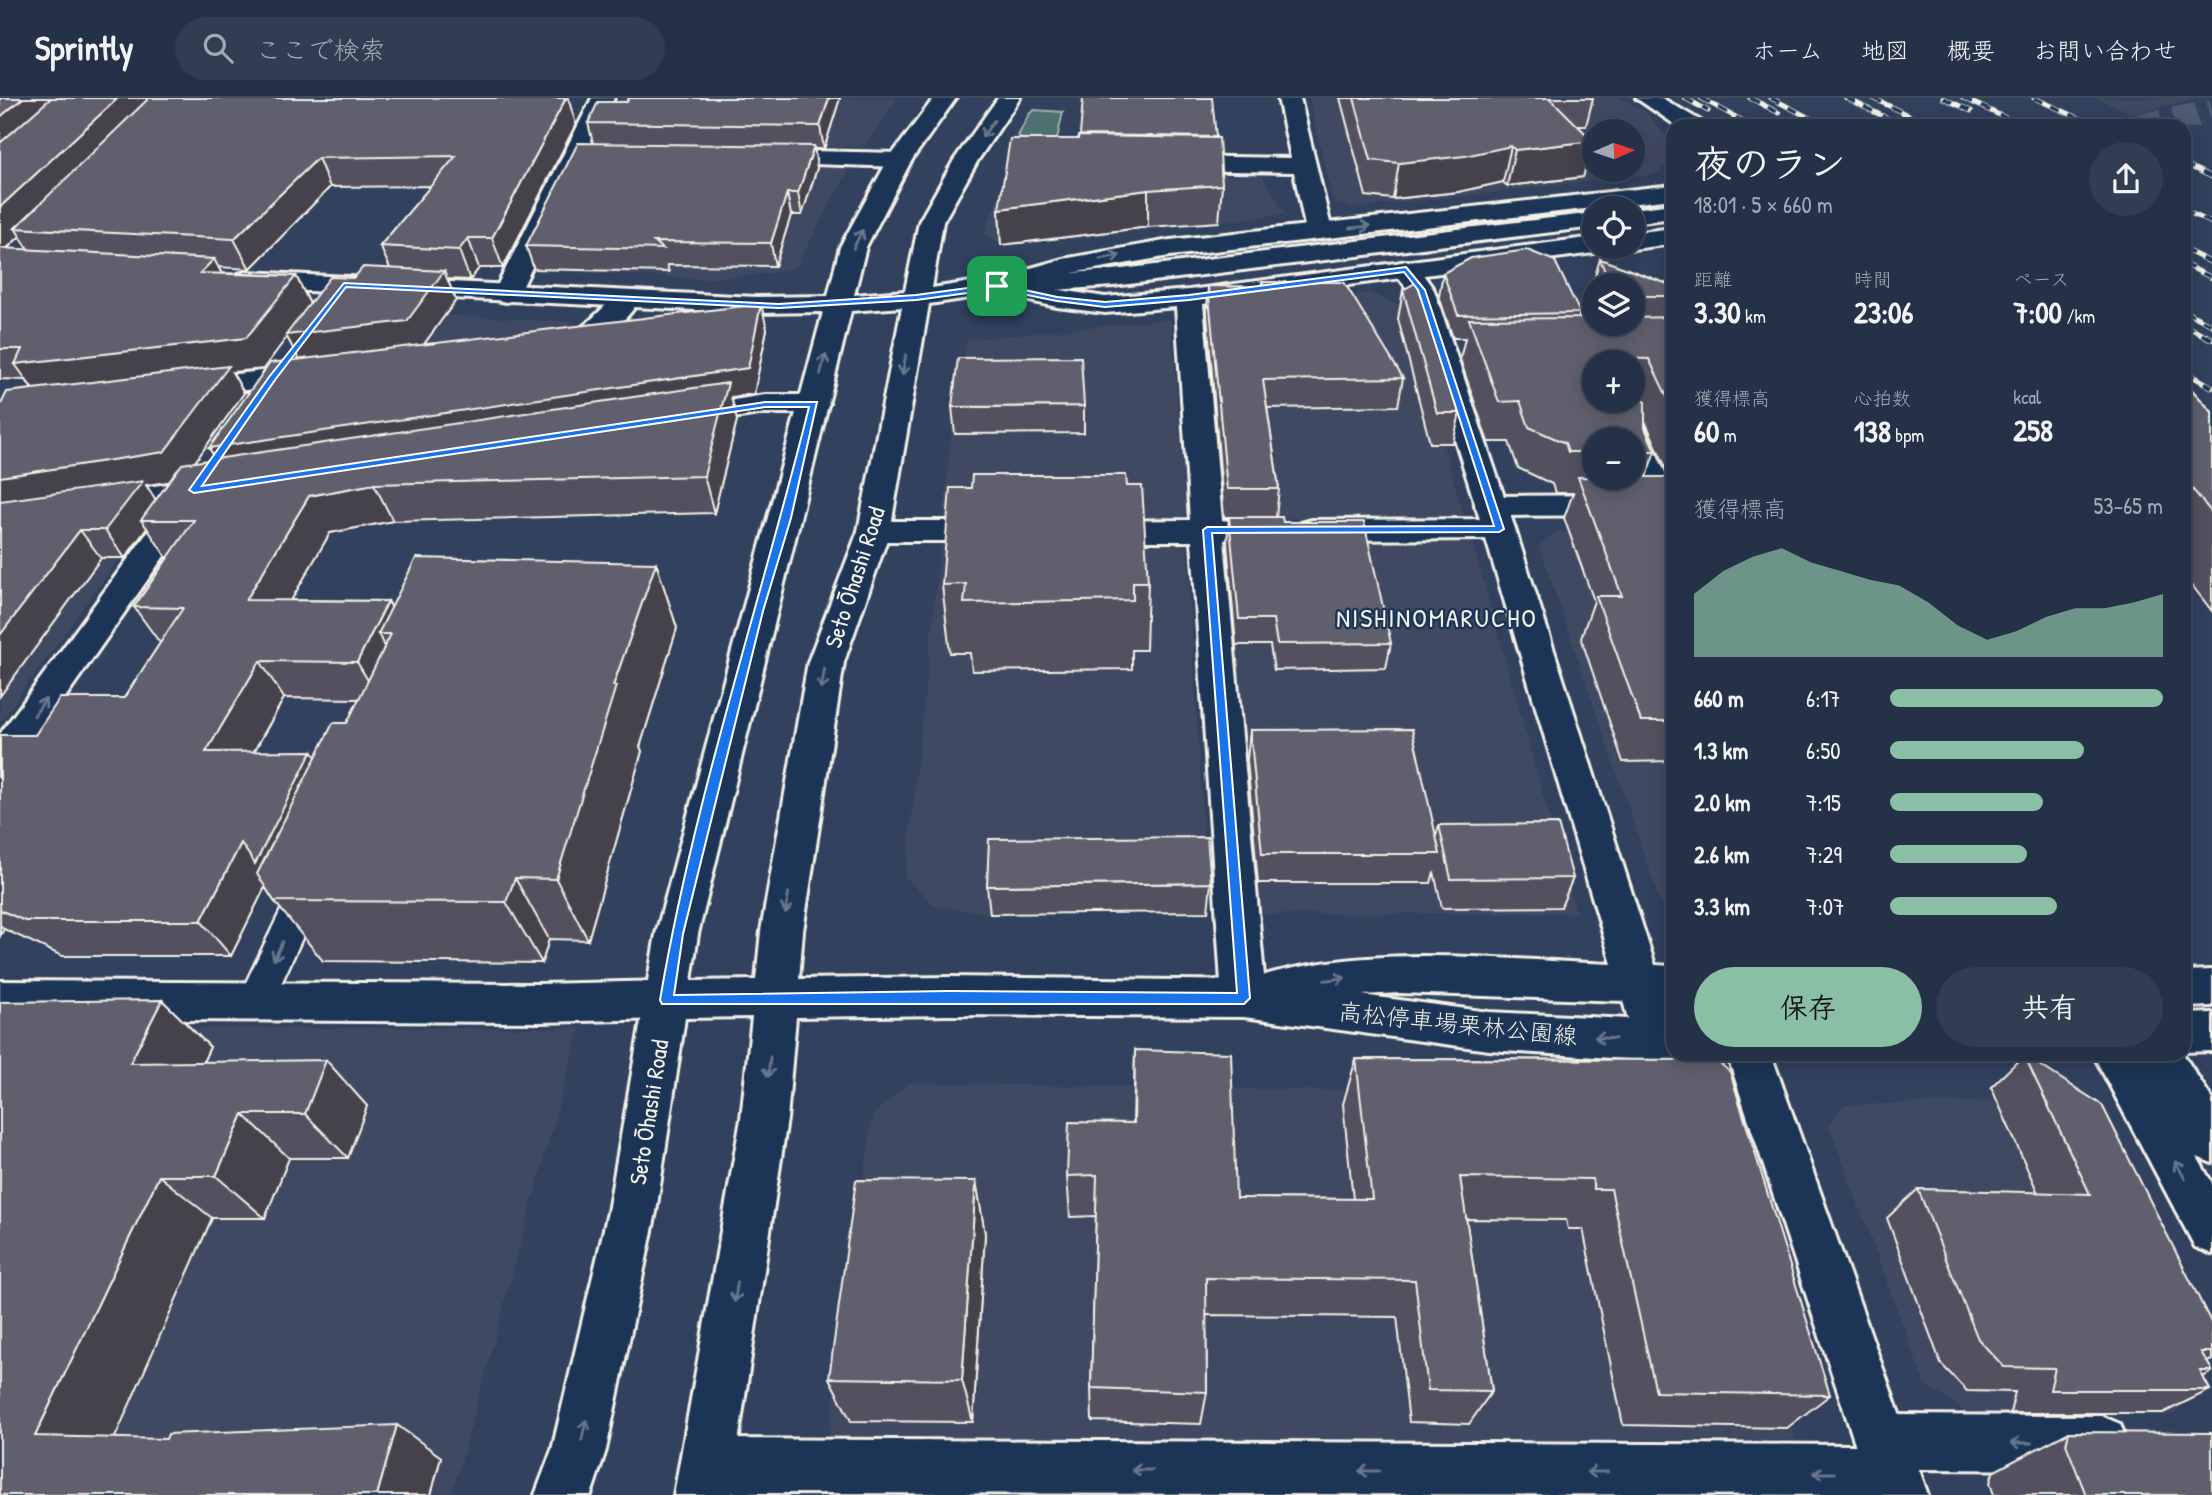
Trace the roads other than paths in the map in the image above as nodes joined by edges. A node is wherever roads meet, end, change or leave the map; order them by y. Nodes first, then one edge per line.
1 (603, 98) edge
2 (944, 98) edge
3 (1009, 98) edge
4 (1289, 98) edge
5 (1647, 98) edge
6 (1682, 119) edge
7 (575, 155) junction
8 (603, 155) edge
9 (741, 157) edge
10 (900, 160) junction
11 (1152, 162) edge
12 (1302, 165) junction
13 (1666, 193) edge
14 (1666, 212) edge
15 (1645, 214) edge
16 (1582, 221) edge
17 (1319, 231) junction
18 (1666, 237) edge
19 (1645, 239) edge
20 (1582, 246) edge
21 (1544, 251) junction
22 (1406, 269) junction
23 (218, 278) edge
24 (1563, 279) edge
25 (344, 285) junction
26 (997, 286) junction
27 (506, 293) junction
28 (916, 298) junction
29 (1189, 298) junction
30 (627, 300) junction
31 (838, 304) junction
32 (321, 314) edge
33 (297, 346) edge
34 (528, 349) edge
35 (334, 371) edge
36 (272, 379) junction
37 (162, 392) edge
38 (814, 404) junction
39 (249, 412) edge
40 (1624, 413) edge
41 (656, 421) edge
42 (218, 457) edge
43 (235, 484) edge
44 (194, 490) junction
45 (1666, 501) edge
46 (1666, 505) edge
47 (1495, 517) junction
48 (0, 520) edge
49 (1207, 530) junction
50 (874, 531) junction
51 (1026, 531) edge
52 (1068, 531) edge
53 (0, 762) edge
54 (320, 862) edge
55 (1656, 984) edge
56 (2212, 988) edge
57 (2191, 989) edge
58 (1244, 998) junction
59 (776, 999) junction
60 (0, 1000) edge
61 (666, 1000) junction
62 (255, 1001) junction
63 (2212, 1032) edge
64 (2191, 1033) edge
65 (1665, 1041) edge
66 (1751, 1061) edge
67 (2119, 1061) edge
68 (2163, 1061) edge
69 (2212, 1141) edge
70 (2212, 1230) edge
71 (2143, 1443) edge
72 (1892, 1470) edge
73 (705, 1481) edge
74 (563, 1495) edge

1 - 7 street
2 - 10 street, Seto Ōhashi Road
3 -> 28 street, Seto Ōhashi Road
4 - 12 street
5 - 6 street
7 - 8 street
7 - 27 street
9 - 10 street
31 -> 10 street, Seto Ōhashi Road
11 - 12 street
12 - 17 street
17 -> 13 street
14 - 15 street
16 - 26 street
26 -> 17 street
18 - 19 street
20 - 21 street
21 - 22 street
21 - 24 street
22 - 29 street
22 - 47 street
23 - 25 street
25 - 27 street
25 - 32 street
26 - 28 street
26 - 29 street
27 - 30 street
28 - 31 street
28 -> 50 street, Seto Ōhashi Road
29 - 49 street
30 - 31 street
30 - 34 street
38 -> 31 street, Seto Ōhashi Road
33 - 36 street
35 - 36 street
36 - 37 street
36 - 39 street
38 - 41 street
38 - 61 street, Seto Ōhashi Road
40 - 45 street
42 - 44 street
43 - 44 street
44 - 48 street
53 -> 44 street
46 - 47 street
47 - 49 street
47 - 55 street
49 - 52 street
49 - 58 street
50 - 51 street
50 -> 59 street, Seto Ōhashi Road
54 -> 62 lane
58 -> 55 street, 高松停車場栗林公園線
55 - 65 street
56 - 57 street
58 - 59 street, 高松停車場栗林公園線
65 -> 58 street, 高松停車場栗林公園線
59 - 61 street, 高松停車場栗林公園線
59 -> 73 street, Seto Ōhashi Road
60 - 62 street, 高松停車場栗林公園線
61 - 62 street, 高松停車場栗林公園線
74 -> 61 street, Seto Ōhashi Road
63 - 64 street
66 - 72 street
70 -> 67 street
68 - 69 street
71 -> 72 street
72 -> 73 street

